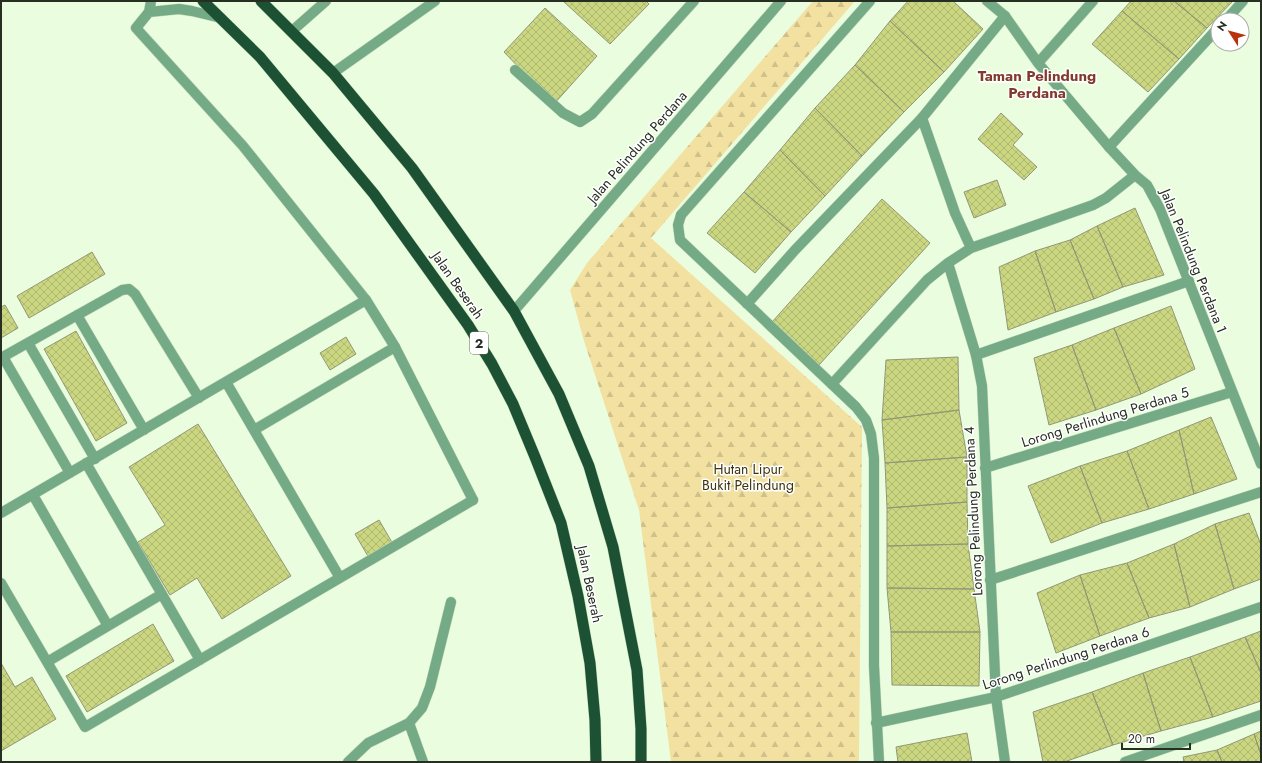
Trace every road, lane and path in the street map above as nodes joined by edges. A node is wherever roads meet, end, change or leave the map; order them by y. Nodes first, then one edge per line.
1 (151, 1) edge
2 (203, 1) edge
3 (261, 1) edge
4 (326, 1) edge
5 (436, 1) edge
6 (694, 1) edge
7 (782, 1) edge
8 (870, 1) edge
9 (987, 1) edge
10 (1093, 1) edge
11 (1243, 1) edge
12 (149, 12) junction
13 (1233, 12) edge
14 (1005, 16) junction
15 (221, 18) junction
16 (292, 31) junction
17 (1210, 37) edge
18 (1038, 63) junction
19 (515, 70) dead end
20 (333, 73) junction
21 (922, 118) junction
22 (1109, 147) junction
23 (1135, 176) junction
24 (971, 248) junction
25 (948, 263) junction
26 (1189, 281) junction
27 (366, 300) junction
28 (747, 304) junction
29 (514, 311) junction
30 (77, 315) junction
31 (28, 343) junction
32 (395, 347) junction
33 (976, 355) junction
34 (2, 357) edge
35 (226, 382) junction
36 (832, 384) junction
37 (1232, 392) junction
38 (198, 398) junction
39 (144, 430) junction
40 (254, 430) junction
41 (90, 461) junction
42 (1261, 464) edge
43 (985, 468) junction
44 (70, 473) junction
45 (1261, 492) edge
46 (33, 495) junction
47 (1, 513) edge
48 (340, 578) junction
49 (990, 580) junction
50 (1, 583) edge
51 (162, 594) junction
52 (451, 602) dead end
53 (1261, 607) edge
54 (108, 626) junction
55 (200, 660) junction
56 (46, 662) junction
57 (996, 697) junction
58 (1261, 715) edge
59 (409, 723) junction
60 (876, 723) junction
61 (348, 762) edge
62 (422, 762) edge
63 (596, 762) edge
64 (641, 762) edge
65 (880, 762) edge
66 (1005, 762) edge
67 (1125, 762) edge

1 - 12 street
2 - 15 highway, Jalan Beserah / 2
3 - 16 highway
4 - 16 street
5 - 20 street
6 - 19 street
7 - 29 street, Jalan Pelindung Perdana
8 - 28 street
9 - 14 street, Jalan Pelindung Perdana 1
10 - 18 street
11 - 13 street
12 - 15 street
12 - 27 street
14 - 18 street, Jalan Pelindung Perdana 1
14 - 21 street
15 - 63 highway, Jalan Beserah / 2
16 - 20 highway
17 - 22 street
18 - 22 street, Jalan Pelindung Perdana 1
20 - 29 highway
21 - 24 street
21 - 28 street
22 - 23 street, Jalan Pelindung Perdana 1
23 - 24 street
23 - 26 street, Jalan Pelindung Perdana 1
24 - 25 street
25 - 33 street, Lorong Pelindung Perdana 4
25 - 36 street
26 - 33 street
26 - 37 street, Jalan Pelindung Perdana 1
27 - 32 street
27 - 35 street
28 - 36 street
29 - 64 highway
30 - 31 street
30 - 38 street
30 - 39 street
31 - 34 street
31 - 41 street
32 - 40 street
32 - 48 street
33 - 43 street, Lorong Pelindung Perdana 4
34 - 44 street
35 - 38 street
35 - 40 street
36 - 60 street
37 - 42 street, Jalan Pelindung Perdana 1
37 - 43 street, Lorong Perlindung Perdana 5
38 - 39 street
39 - 41 street
40 - 48 street
41 - 44 street
41 - 51 street
43 - 49 street, Lorong Pelindung Perdana 4
44 - 46 street
45 - 49 street
46 - 47 street
46 - 54 street
48 - 55 street
49 - 57 street, Lorong Pelindung Perdana 4
50 - 56 street
51 - 54 street
51 - 55 street
52 - 59 street
53 - 57 street, Lorong Perlindung Perdana 6
54 - 56 street
55 - 56 street
57 - 60 street, Lorong Perlindung Perdana 6
57 - 66 street, Lorong Pelindung Perdana 4
58 - 67 street
59 - 61 street
59 - 62 street
60 - 65 street

